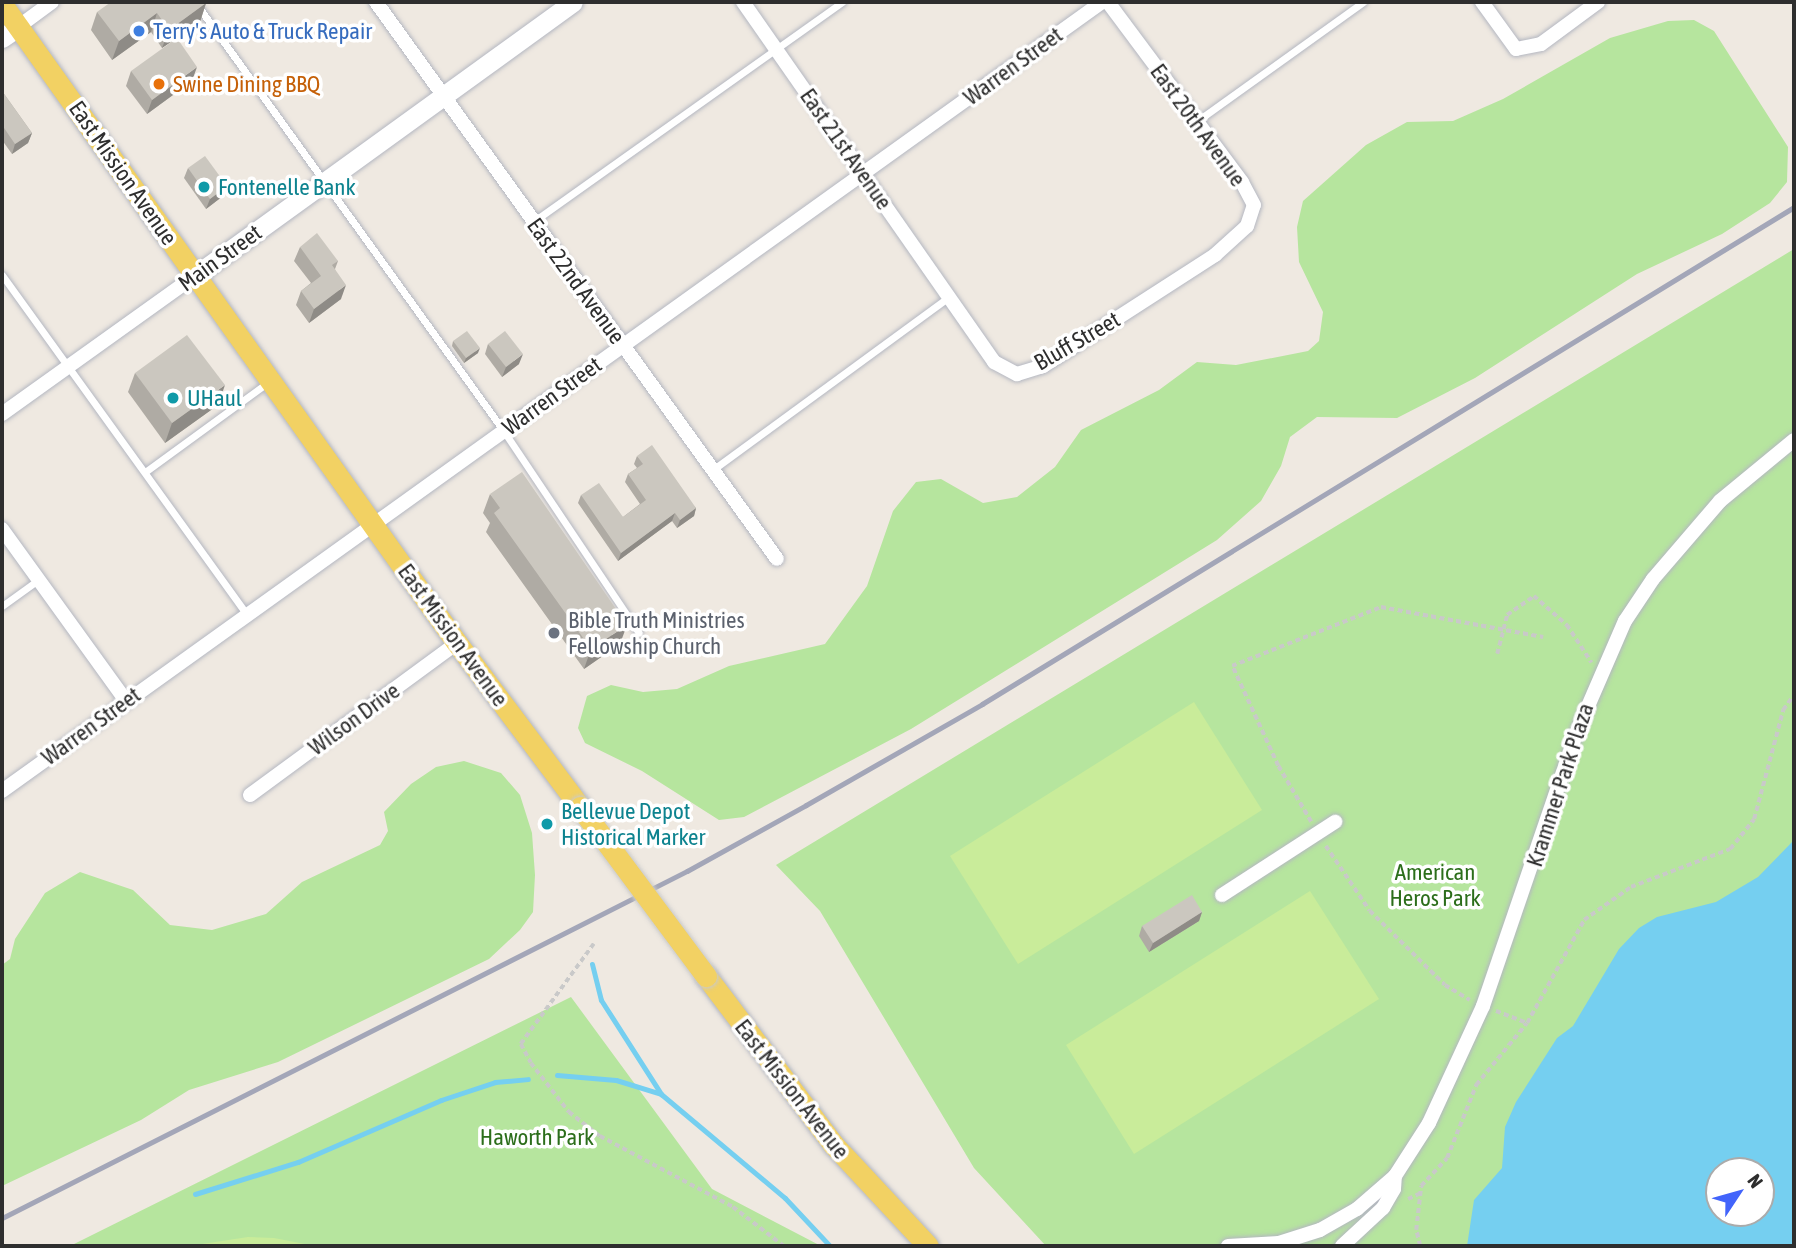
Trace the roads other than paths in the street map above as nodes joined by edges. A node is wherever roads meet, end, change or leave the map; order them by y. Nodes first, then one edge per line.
1 (52, 2) edge
2 (195, 2) edge
3 (376, 2) edge
4 (573, 2) edge
5 (743, 2) edge
6 (842, 2) edge
7 (1102, 2) edge
8 (1108, 2) edge
9 (1363, 2) edge
10 (1482, 2) edge
11 (1598, 2) edge
12 (2, 4) edge
13 (10, 32) edge
14 (776, 49) junction
15 (444, 96) junction
16 (1197, 121) junction
17 (863, 173) junction
18 (324, 183) junction
19 (534, 222) junction
20 (2, 275) edge
21 (196, 275) junction
22 (951, 295) junction
23 (1153, 295) joint
24 (622, 345) junction
25 (68, 366) junction
26 (270, 380) junction
27 (2, 414) edge
28 (503, 430) junction
29 (1794, 440) edge
30 (711, 471) junction
31 (145, 472) junction
32 (373, 525) junction
33 (2, 529) edge
34 (777, 559) dead end
35 (38, 580) junction
36 (2, 606) edge
37 (247, 615) junction
38 (639, 633) dead end
39 (457, 643) junction
40 (126, 701) junction
41 (2, 791) edge
42 (250, 794) dead end
43 (1335, 822) dead end
44 (1222, 895) dead end
45 (1395, 1177) junction
46 (928, 1246) edge
47 (1228, 1246) edge
48 (1342, 1246) edge

1 - 13 street
2 - 18 lane
3 - 15 street, East 22nd Avenue
4 - 15 street, Main Street
5 - 14 street, East 21st Avenue
6 - 14 lane
7 - 17 street, Warren Street
8 - 16 street, East 20th Avenue
9 - 16 lane
10 - 11 street
12 - 13 main road, East Mission Avenue
13 - 21 main road, East Mission Avenue
14 - 17 street, East 21st Avenue
14 - 19 lane
15 - 18 street, Main Street
15 - 19 street, East 22nd Avenue
16 - 23 street, East 20th Avenue
17 - 22 street, East 21st Avenue
17 - 24 street, Warren Street
18 - 21 street, Main Street
18 - 28 lane
19 - 24 street, East 22nd Avenue
20 - 25 lane
21 - 25 street, Main Street
21 - 26 main road, East Mission Avenue
22 - 23 street, Bluff Street
22 - 30 lane
24 - 28 street, Warren Street
24 - 30 street, East 22nd Avenue
25 - 27 street, Main Street
25 - 31 lane
26 - 31 lane
26 - 32 main road, East Mission Avenue
28 - 32 street, Warren Street
28 - 38 lane
29 - 45 street, Krammer Park Plaza
30 - 34 street, East 22nd Avenue
31 - 37 lane
32 - 37 street, Warren Street
32 - 39 main road, East Mission Avenue
33 - 35 street
35 - 36 lane
35 - 40 street
37 - 40 street, Warren Street
39 - 42 street, Wilson Drive
39 - 46 main road, East Mission Avenue, bridge
40 - 41 street, Warren Street
43 - 44 street
45 - 47 street, Krammer Park Plaza
45 - 48 street, Krammer Park Plaza

